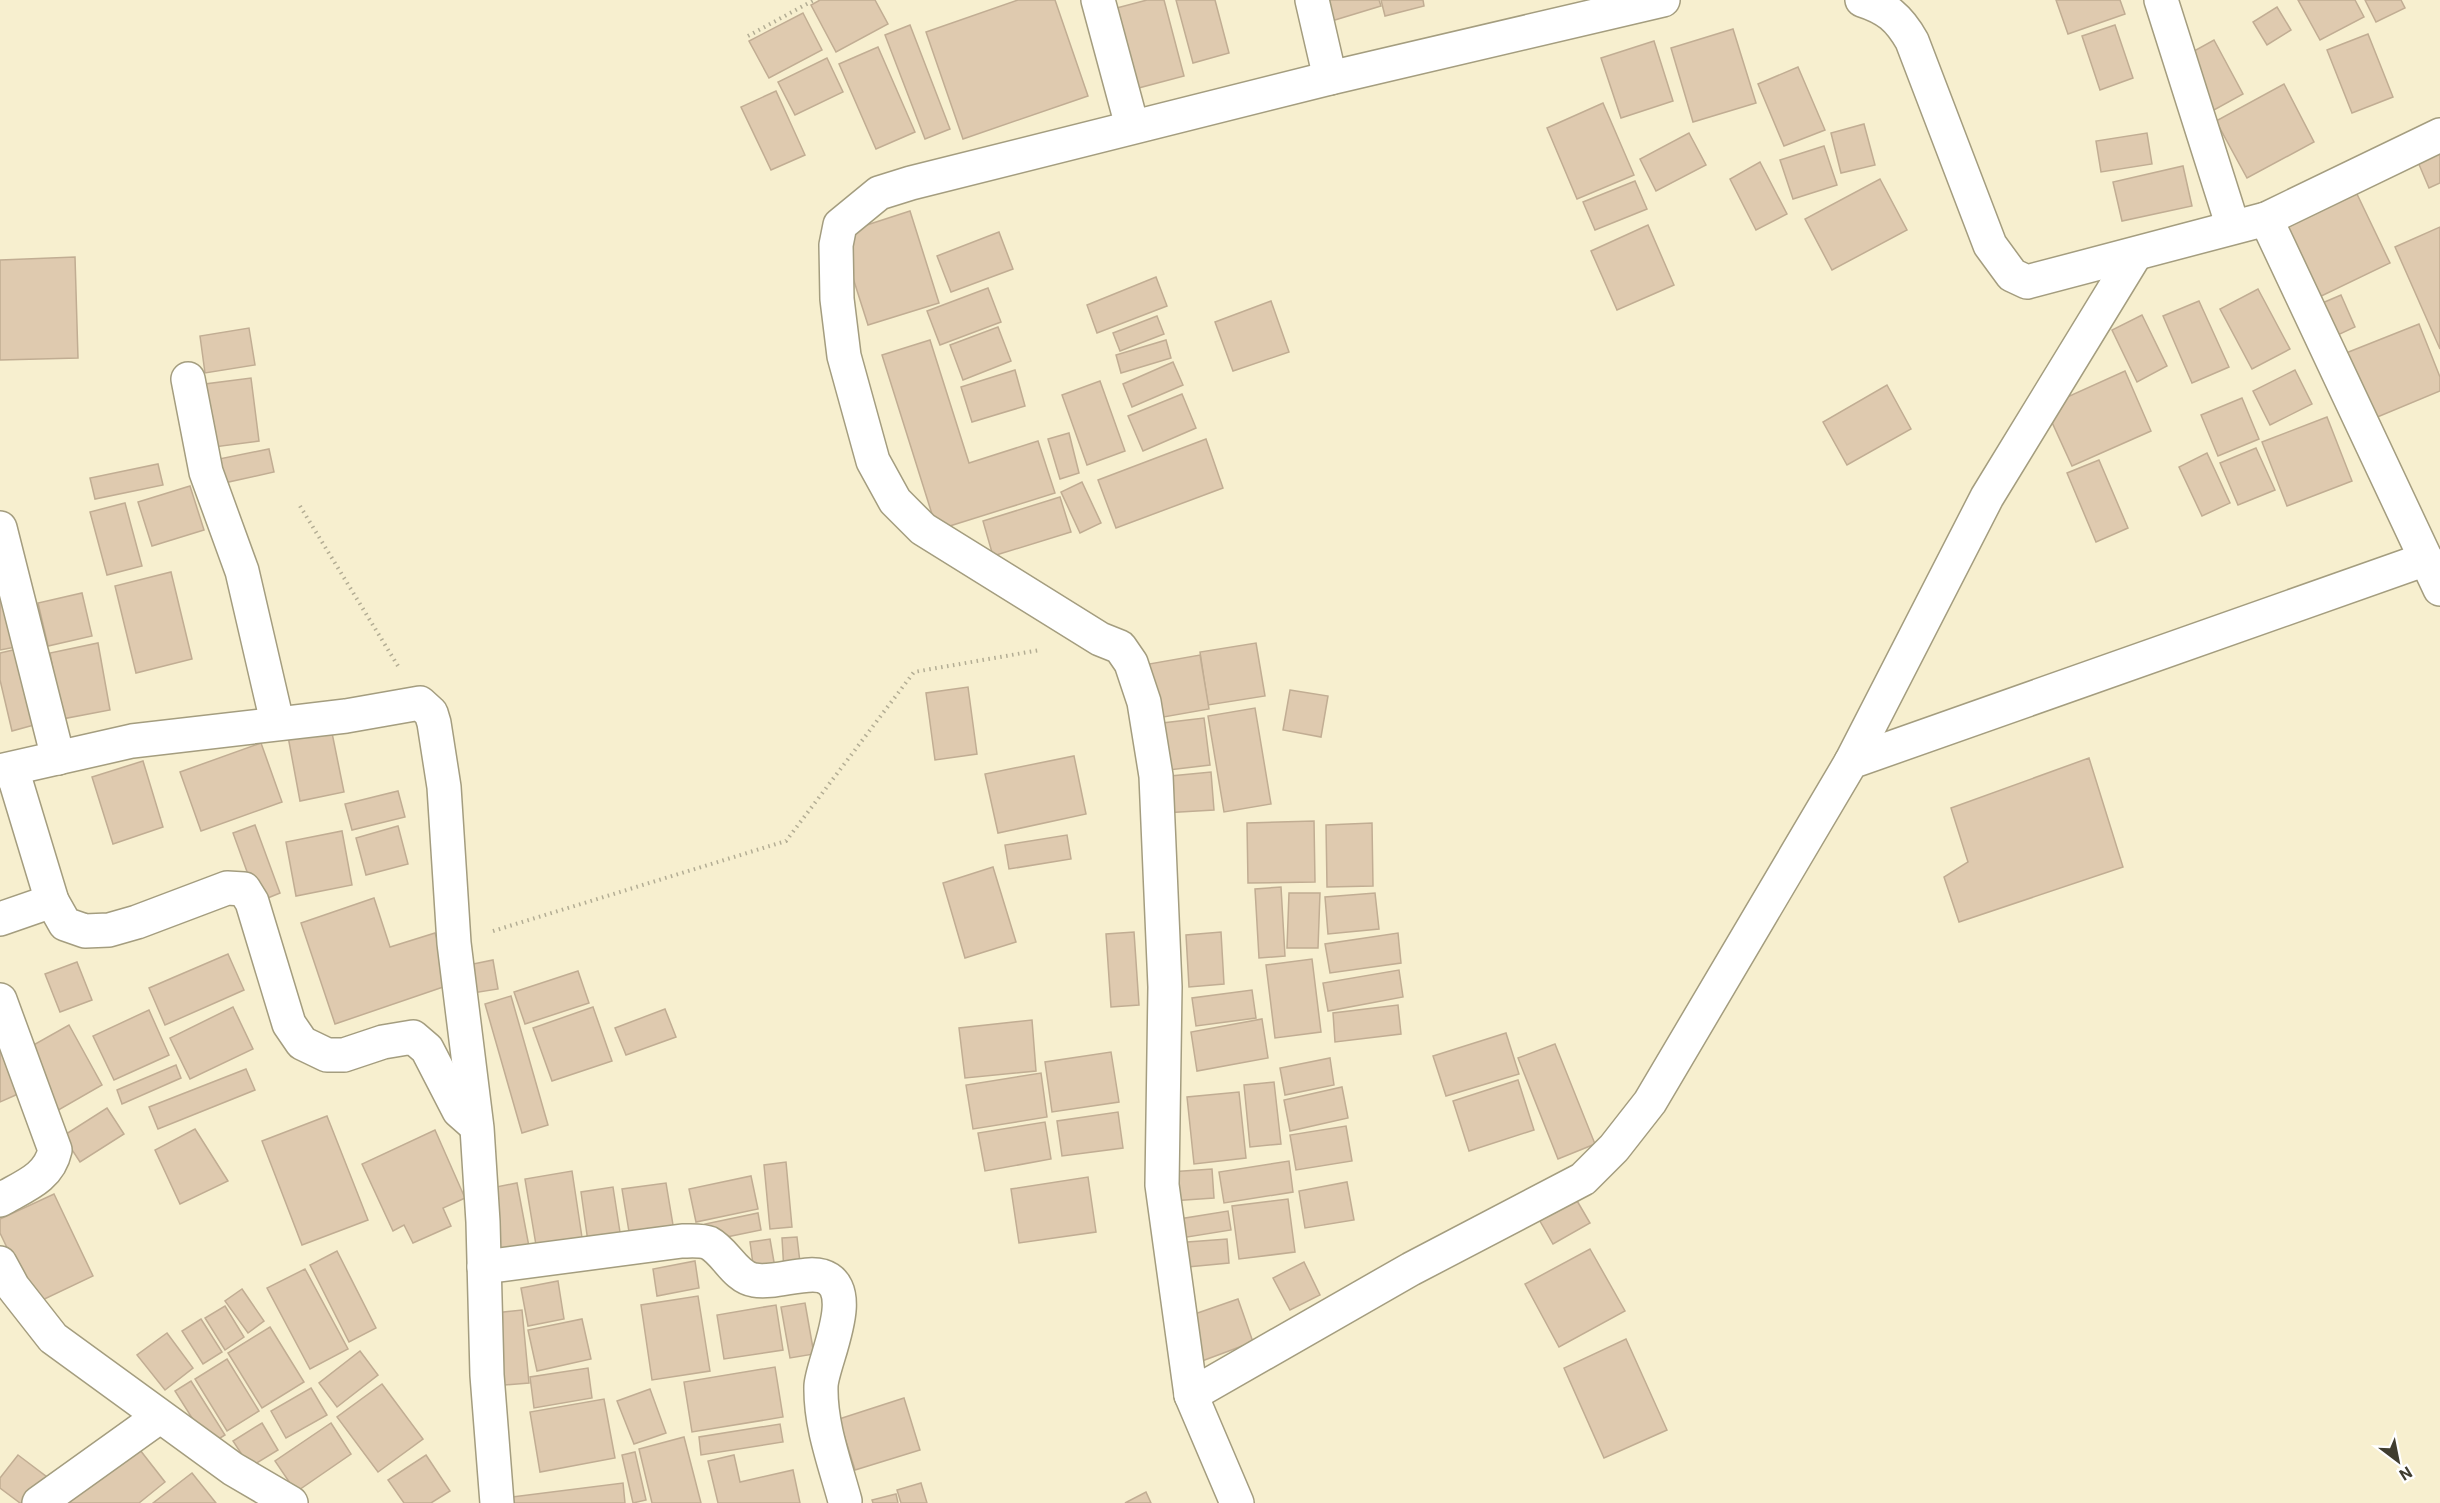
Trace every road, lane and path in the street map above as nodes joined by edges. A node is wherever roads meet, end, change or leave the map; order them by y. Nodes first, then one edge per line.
1 (814, 0) edge
2 (1098, 0) edge
3 (1312, 0) edge
4 (1663, 0) edge
5 (1862, 0) edge
6 (2161, 0) edge
7 (748, 36) dead end
8 (1330, 78) junction
9 (1132, 126) junction
10 (2440, 135) edge
11 (2266, 219) junction
12 (2233, 227) junction
13 (2135, 255) junction
14 (188, 380) dead end
15 (300, 506) dead end
16 (0, 528) edge
17 (2426, 559) junction
18 (2440, 590) edge
19 (1042, 650) dead end
20 (420, 703) junction
21 (277, 722) junction
22 (58, 758) junction
23 (1851, 762) junction
24 (6, 770) edge
25 (52, 901) junction
26 (0, 919) edge
27 (454, 943) junction
28 (0, 1000) edge
29 (477, 1128) junction
30 (0, 1200) edge
31 (0, 1263) edge
32 (484, 1267) junction
33 (1191, 1395) junction
34 (159, 1417) junction
35 (845, 1502) dead end
36 (39, 1503) edge
37 (291, 1503) edge
38 (497, 1503) edge
39 (1237, 1503) edge

1 - 7 path
2 - 9 street
3 - 8 street
4 - 8 street
5 - 13 street
6 - 12 street
8 - 9 street
9 - 33 street
10 - 11 street
11 - 12 street
11 - 17 street
12 - 13 street
13 - 23 street
14 - 21 street
15 - 20 path
16 - 22 street
17 - 18 street
17 - 23 street
19 - 27 path
20 - 21 street
20 - 27 street
21 - 22 street
22 - 24 street
23 - 33 street
24 - 25 street
25 - 26 street
25 - 29 street
27 - 29 street
28 - 30 street
29 - 32 street
31 - 34 street
32 - 35 street
32 - 38 street
33 - 39 street
34 - 36 street
34 - 37 street

